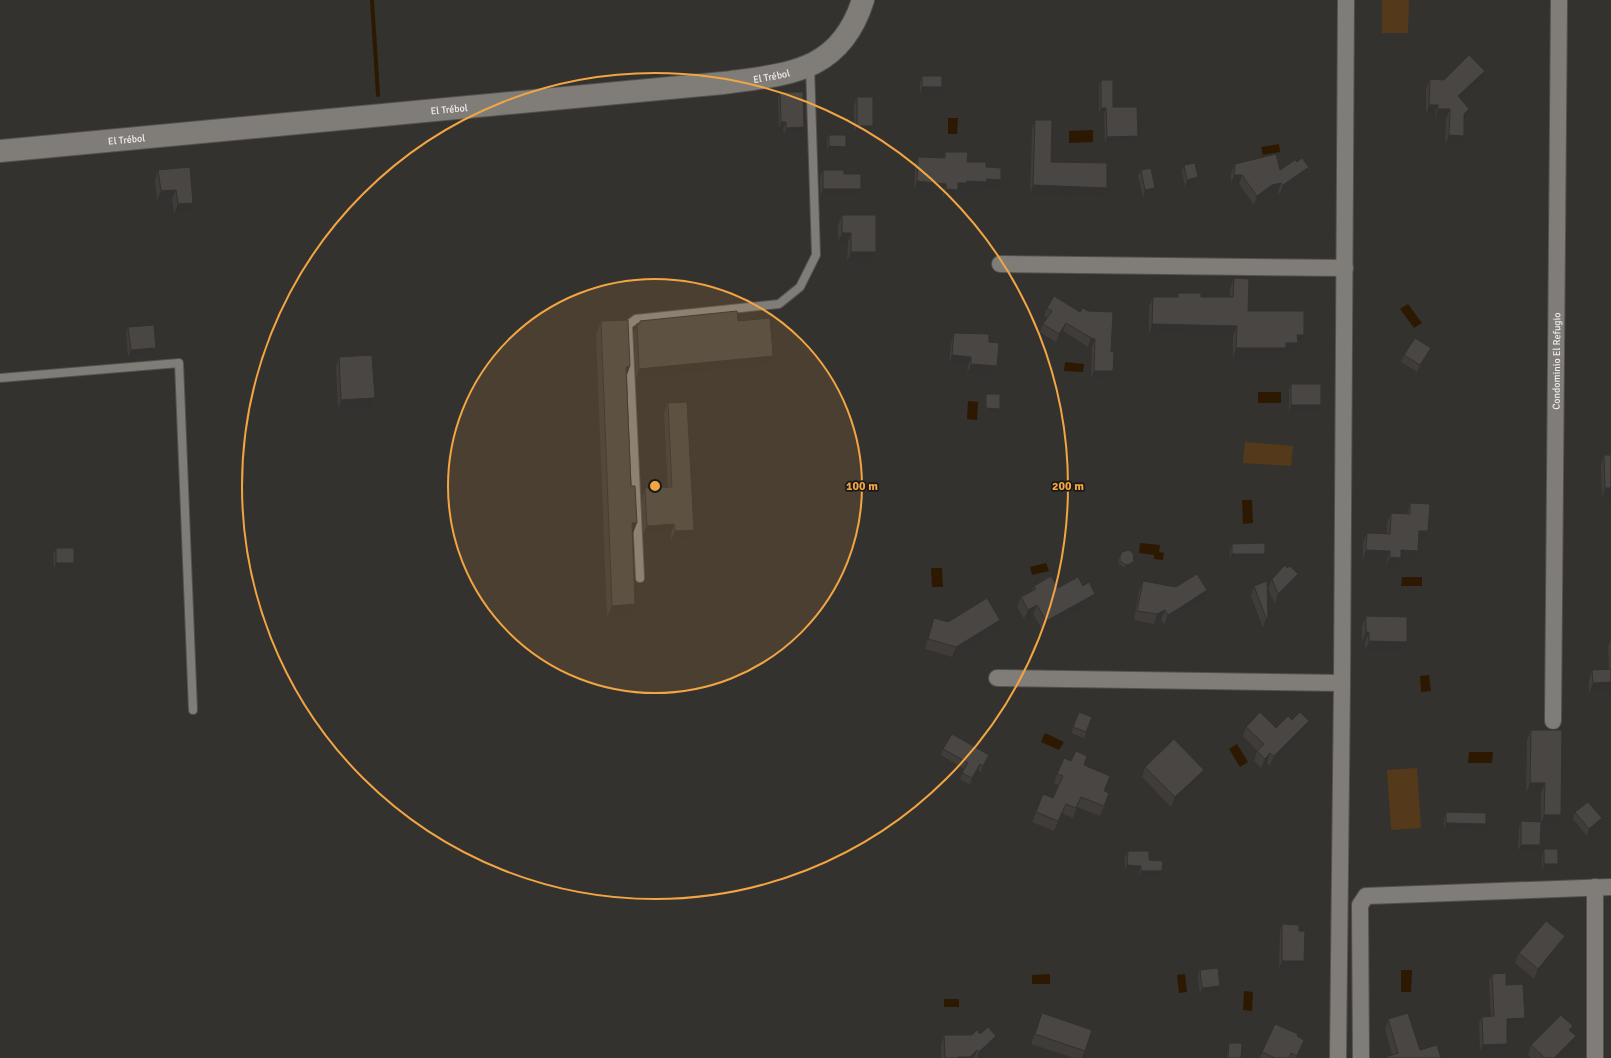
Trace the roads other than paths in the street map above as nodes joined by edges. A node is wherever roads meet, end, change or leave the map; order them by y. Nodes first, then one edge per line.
1 (863, 0) edge
2 (1346, 0) edge
3 (1559, 0) edge
4 (810, 65) junction
5 (0, 151) edge
6 (1000, 264) dead end
7 (1345, 268) junction
8 (0, 378) edge
9 (640, 578) dead end
10 (997, 678) dead end
11 (1342, 683) junction
12 (193, 710) dead end
13 (1553, 721) dead end
14 (1603, 887) edge
15 (1338, 1058) edge
16 (1361, 1058) edge
17 (1595, 1058) edge

1 - 4 main road, El Trébol
2 - 7 street
3 - 13 street, Condominio El Refugio
4 - 5 main road, El Trébol
4 - 9 lane
6 - 7 street
7 - 11 street
8 - 12 lane
10 - 11 street
11 - 15 street
14 - 16 street
14 - 17 street

